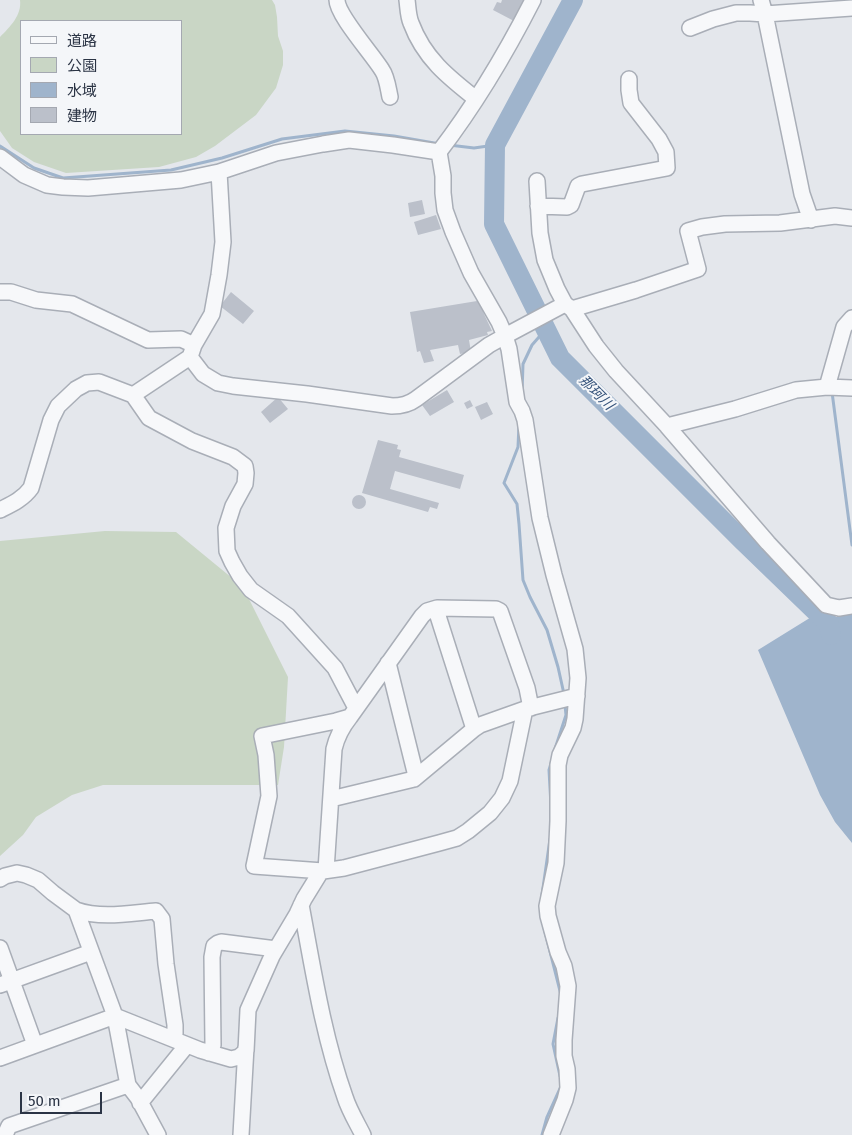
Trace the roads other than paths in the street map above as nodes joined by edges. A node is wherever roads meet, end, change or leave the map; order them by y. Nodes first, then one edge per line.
1 (337, 0) edge
2 (407, 0) edge
3 (533, 0) edge
4 (763, 7) edge
5 (852, 8) edge
6 (690, 28) dead end
7 (630, 79) dead end
8 (390, 97) dead end
9 (476, 99) junction
10 (439, 152) junction
11 (0, 157) edge
12 (219, 172) junction
13 (537, 181) dead end
14 (538, 206) junction
15 (852, 218) edge
16 (811, 220) junction
17 (0, 292) edge
18 (566, 306) junction
19 (852, 318) edge
20 (507, 335) junction
21 (192, 351) junction
22 (827, 387) junction
23 (852, 388) edge
24 (133, 395) junction
25 (667, 426) junction
26 (0, 510) edge
27 (852, 606) edge
28 (434, 609) junction
29 (388, 663) junction
30 (576, 696) junction
31 (528, 708) junction
32 (353, 712) junction
33 (474, 729) junction
34 (414, 779) junction
35 (331, 799) junction
36 (325, 871) junction
37 (0, 879) edge
38 (301, 905) junction
39 (76, 910) junction
40 (0, 948) edge
41 (276, 949) junction
42 (91, 952) junction
43 (6, 983) edge
44 (115, 1016) junction
45 (180, 1042) junction
46 (35, 1045) junction
47 (246, 1047) junction
48 (209, 1052) junction
49 (0, 1058) edge
50 (128, 1085) junction
51 (140, 1103) junction
52 (5, 1135) edge
53 (159, 1135) edge
54 (241, 1135) edge
55 (363, 1135) edge
56 (551, 1135) edge

1 - 8 street
2 - 9 street
3 - 9 street
4 - 5 street
4 - 6 street
4 - 16 street
7 - 14 street
9 - 10 street
10 - 12 street
10 - 20 street
11 - 12 street
12 - 21 street
13 - 14 street
14 - 18 street
15 - 16 street
16 - 18 street
17 - 21 street
18 - 20 street
18 - 25 street
19 - 22 street
20 - 21 street
20 - 30 street
21 - 24 street
22 - 23 street
22 - 25 street
24 - 26 street
24 - 32 street
25 - 27 street
28 - 29 street
28 - 31 street
28 - 33 street
29 - 32 street
29 - 34 street
30 - 31 street
30 - 56 street
31 - 33 street
31 - 36 street
32 - 35 street
32 - 36 street
33 - 34 street
34 - 35 street
35 - 36 street
36 - 38 street
37 - 39 street
38 - 41 street
38 - 55 street
39 - 42 street
39 - 45 street
40 - 43 street
41 - 47 street
41 - 48 street
42 - 43 street
42 - 44 street
43 - 46 street
44 - 45 street
44 - 46 street
44 - 50 street
45 - 48 street
45 - 51 street
46 - 49 street
47 - 48 street
47 - 54 street
50 - 51 street
50 - 52 street
51 - 53 street

